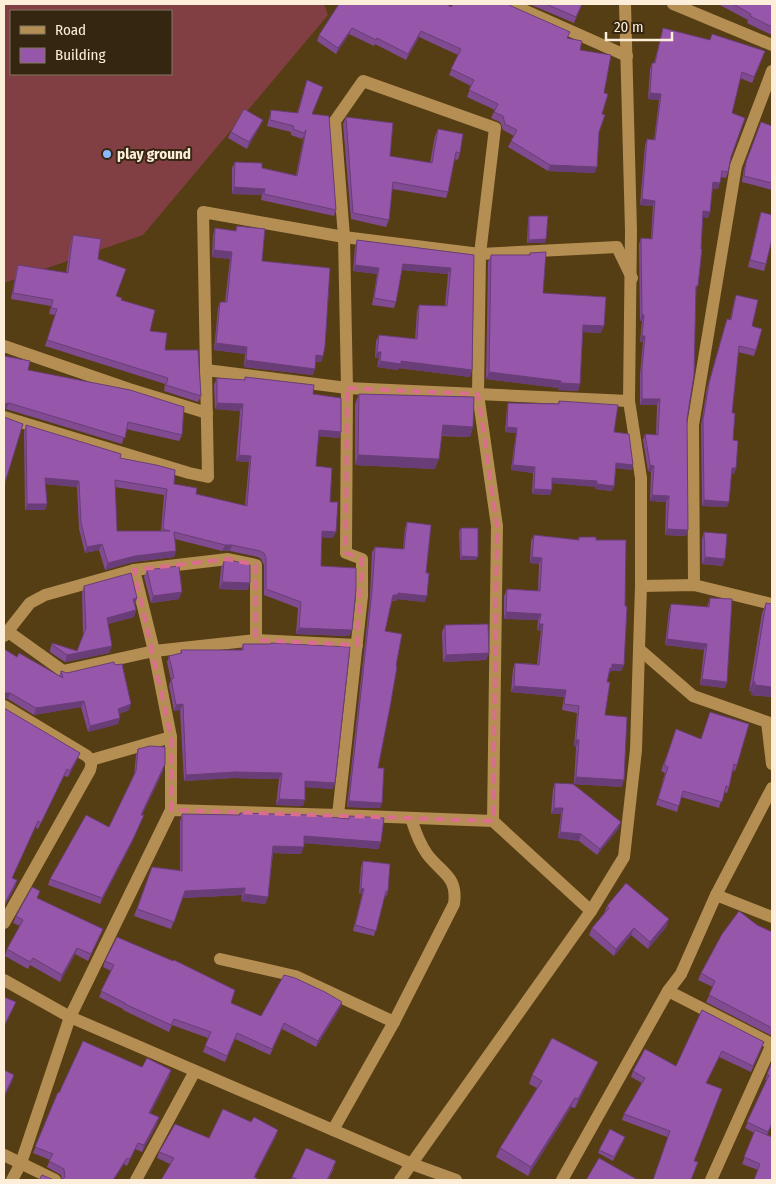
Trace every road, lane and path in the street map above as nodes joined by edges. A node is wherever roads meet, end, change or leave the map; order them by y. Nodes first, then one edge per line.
1 (510, 4) edge
2 (626, 4) edge
3 (673, 4) edge
4 (772, 45) edge
5 (627, 56) junction
6 (772, 71) edge
7 (344, 237) junction
8 (480, 254) junction
9 (632, 278) junction
10 (4, 346) edge
11 (206, 370) junction
12 (346, 388) junction
13 (478, 394) junction
14 (630, 401) junction
15 (207, 413) junction
16 (4, 417) edge
17 (134, 570) junction
18 (641, 586) junction
19 (694, 586) junction
20 (772, 604) edge
21 (5, 633) edge
22 (256, 640) junction
23 (357, 645) junction
24 (639, 649) junction
25 (154, 651) junction
26 (4, 706) edge
27 (171, 737) junction
28 (91, 760) junction
29 (772, 764) edge
30 (772, 788) edge
31 (171, 810) junction
32 (338, 815) junction
33 (411, 818) junction
34 (493, 821) junction
35 (716, 896) junction
36 (592, 910) junction
37 (772, 918) edge
38 (4, 923) edge
39 (220, 959) dead end
40 (4, 980) edge
41 (668, 991) junction
42 (70, 1017) junction
43 (394, 1022) junction
44 (772, 1044) edge
45 (195, 1071) junction
46 (333, 1130) junction
47 (4, 1155) edge
48 (21, 1163) junction
49 (412, 1164) junction
50 (12, 1180) edge
51 (56, 1180) edge
52 (136, 1180) edge
53 (400, 1180) edge
54 (456, 1180) edge
55 (562, 1180) edge
56 (711, 1180) edge

1 - 5 street
2 - 5 street
3 - 4 street
5 - 9 street
6 - 19 street
7 - 8 street
7 - 8 street
7 - 11 street
7 - 12 street
8 - 9 street
8 - 13 street
9 - 14 street
10 - 15 street
11 - 12 street
11 - 15 street
12 - 13 street
12 - 23 street
13 - 14 street
13 - 34 street
14 - 18 street
15 - 16 street
17 - 21 street
17 - 22 street
17 - 25 street
18 - 19 street
18 - 24 street
19 - 20 street
21 - 25 street
22 - 23 street
22 - 25 street
23 - 32 street
24 - 29 street
24 - 36 street
25 - 27 street
26 - 28 street
27 - 28 street
27 - 31 street
28 - 38 street
30 - 35 street
31 - 32 street
31 - 42 street
32 - 33 street
33 - 34 street
33 - 43 street
34 - 36 street
35 - 37 street
35 - 41 street
36 - 49 street
39 - 43 street
40 - 42 street
41 - 44 street
41 - 55 street
42 - 45 street
42 - 48 street
43 - 46 street
44 - 56 street
45 - 46 street
45 - 52 street
46 - 49 street
47 - 48 street
48 - 50 street
48 - 51 street
49 - 53 street
49 - 54 street

